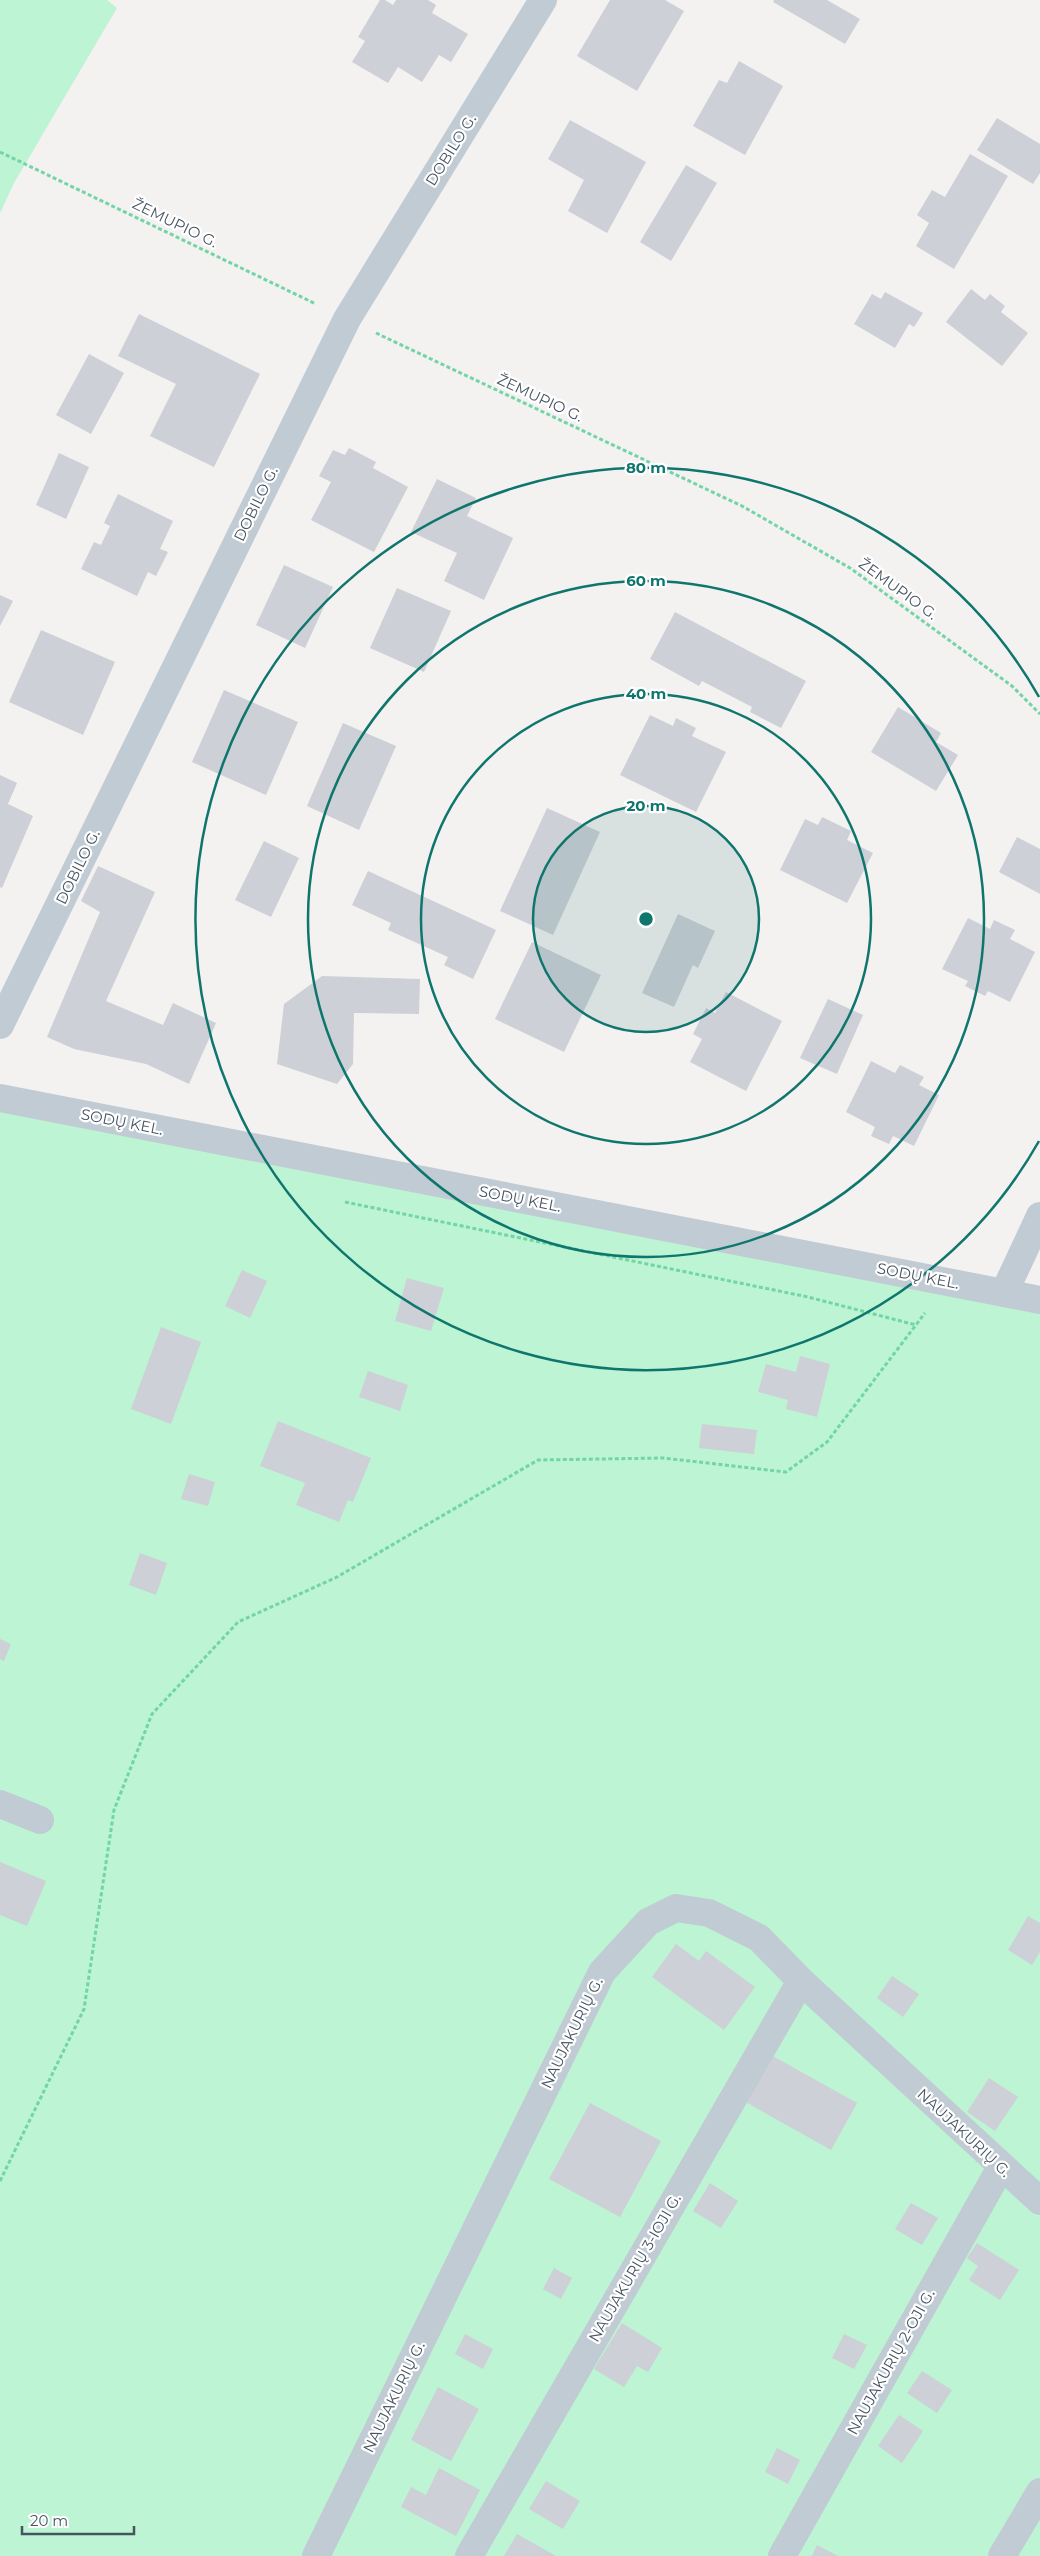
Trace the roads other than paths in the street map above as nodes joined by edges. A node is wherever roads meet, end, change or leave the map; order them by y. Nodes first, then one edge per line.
1 (543, 0) edge
2 (0, 1025) edge
3 (0, 1098) edge
4 (1040, 1216) edge
5 (1004, 1293) junction
6 (1040, 1300) edge
7 (0, 1804) edge
8 (40, 1820) dead end
9 (801, 1981) junction
10 (1000, 2167) junction
11 (1040, 2201) edge
12 (1040, 2492) edge
13 (316, 2556) edge
14 (469, 2556) edge
15 (782, 2556) edge
16 (1002, 2556) edge

1 - 2 street, DOBILO G.
3 - 5 street, SODŲ KEL.
4 - 5 street
5 - 6 street, SODŲ KEL.
7 - 8 street
9 - 10 street, NAUJAKURIŲ G.
9 - 13 street, NAUJAKURIŲ G.
9 - 14 street, NAUJAKURIŲ 3-IOJI G.
10 - 11 street, NAUJAKURIŲ G.
10 - 15 street, NAUJAKURIŲ 2-OJI G.
12 - 16 street

